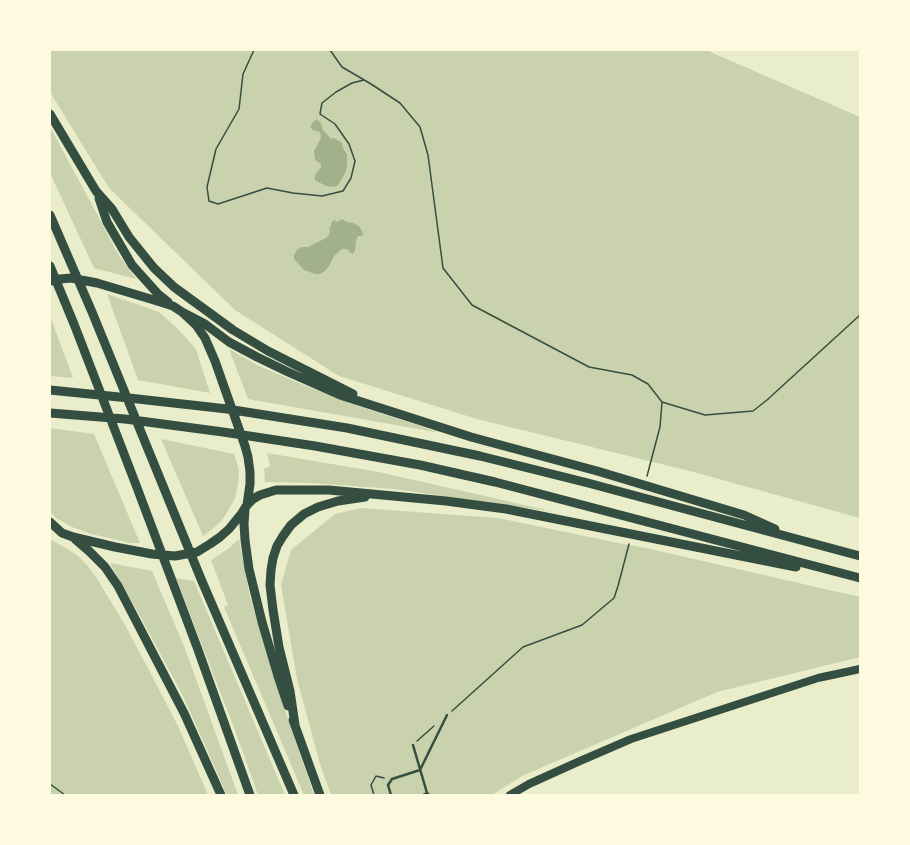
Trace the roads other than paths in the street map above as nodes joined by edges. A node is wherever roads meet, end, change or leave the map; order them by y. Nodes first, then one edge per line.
1 (50, 114) edge
2 (96, 191) junction
3 (50, 215) edge
4 (50, 266) edge
5 (50, 281) edge
6 (173, 306) junction
7 (182, 312) junction
8 (50, 390) edge
9 (386, 410) junction
10 (50, 413) edge
11 (380, 495) junction
12 (246, 506) junction
13 (50, 522) edge
14 (50, 530) edge
15 (62, 533) junction
16 (73, 537) junction
17 (802, 540) junction
18 (860, 556) edge
19 (860, 579) edge
20 (860, 669) edge
21 (447, 715) road end
22 (295, 725) junction
23 (413, 745) road end
24 (420, 770) junction
25 (428, 794) edge
26 (221, 795) edge
27 (250, 795) edge
28 (294, 795) edge
29 (320, 795) edge
30 (391, 795) edge
31 (423, 795) edge
32 (510, 795) edge

1 - 2 highway
2 - 6 highway
2 - 9 highway
3 - 28 highway
4 - 27 highway
5 - 6 highway
6 - 7 highway
7 - 9 highway
7 - 12 highway
8 - 17 highway
9 - 17 highway
10 - 19 highway
11 - 12 highway
11 - 19 highway
11 - 22 highway
12 - 16 highway
12 - 22 highway
13 - 15 highway
14 - 15 highway
15 - 16 highway
16 - 26 highway
17 - 18 highway
20 - 32 main road
21 - 24 lane
22 - 29 highway
23 - 24 lane
24 - 25 lane
24 - 30 lane
25 - 31 lane

